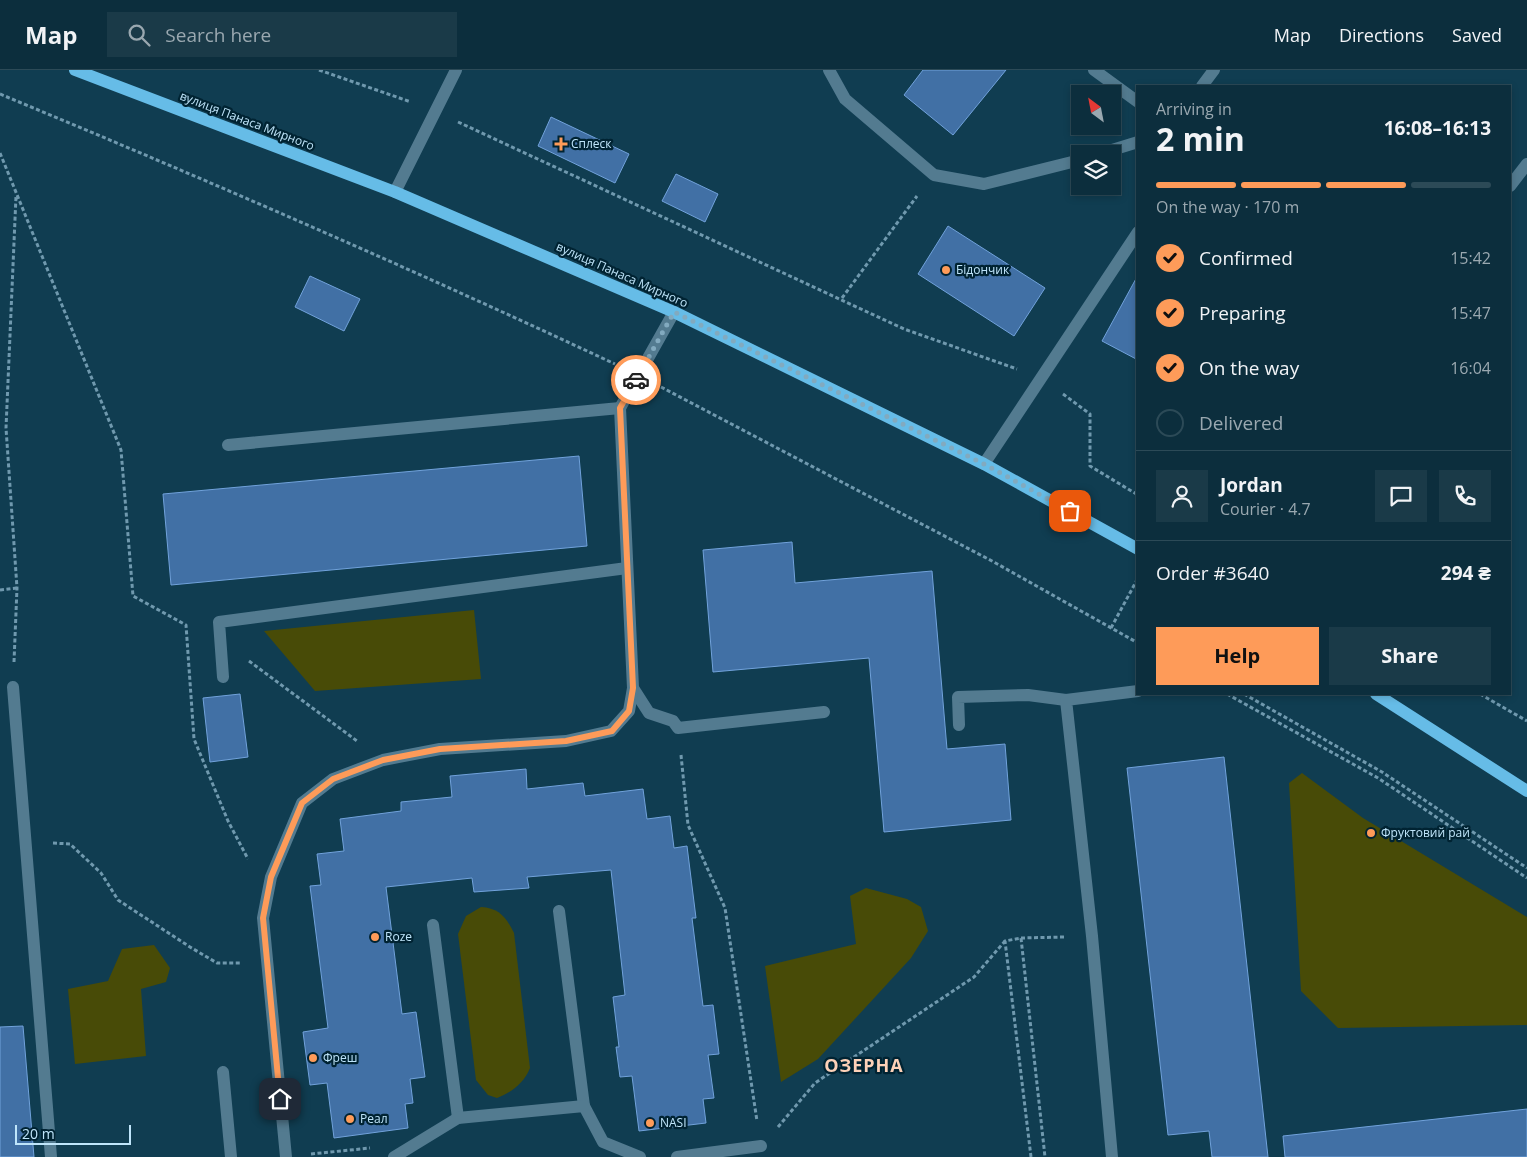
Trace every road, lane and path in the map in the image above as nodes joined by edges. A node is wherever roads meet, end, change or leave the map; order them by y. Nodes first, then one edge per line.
1 (75, 70) edge
2 (320, 70) edge
3 (456, 70) edge
4 (829, 70) edge
5 (1094, 70) edge
6 (1214, 70) edge
7 (1203, 85) edge
8 (0, 94) edge
9 (1136, 101) edge
10 (435, 111) junction
11 (1136, 143) edge
12 (1121, 147) edge
13 (0, 153) edge
14 (1071, 162) edge
15 (1527, 164) edge
16 (934, 175) junction
17 (1511, 185) edge
18 (395, 192) junction
19 (16, 193) junction
20 (1136, 235) edge
21 (842, 298) junction
22 (674, 312) junction
23 (639, 376) junction
24 (1043, 378) junction
25 (620, 408) junction
26 (228, 445) dead end
27 (984, 464) junction
28 (1136, 494) edge
29 (1136, 548) edge
30 (627, 568) junction
31 (1136, 582) edge
32 (17, 588) junction
33 (0, 590) edge
34 (186, 625) junction
35 (1112, 628) junction
36 (1136, 642) edge
37 (221, 645) junction
38 (223, 677) dead end
39 (13, 687) joint
40 (633, 688) junction
41 (1136, 691) edge
42 (1229, 695) edge
43 (1246, 695) edge
44 (1378, 695) edge
45 (1482, 695) edge
46 (1066, 700) junction
47 (824, 712) dead end
48 (1527, 721) edge
49 (959, 725) dead end
50 (678, 728) junction
51 (383, 760) junction
52 (1527, 791) edge
53 (27, 840) junction
54 (252, 866) dead end
55 (1527, 868) edge
56 (1527, 878) edge
57 (559, 911) dead end
58 (433, 926) dead end
59 (1092, 936) junction
60 (1021, 938) junction
61 (1006, 941) junction
62 (267, 964) junction
63 (223, 1072) dead end
64 (584, 1106) junction
65 (458, 1118) junction
66 (415, 1144) junction
67 (761, 1146) junction
68 (51, 1157) edge
69 (231, 1157) edge
70 (286, 1157) edge
71 (394, 1157) edge
72 (640, 1157) edge
73 (677, 1157) edge
74 (1030, 1157) edge
75 (1045, 1157) edge
76 (1112, 1157) edge

1 - 18 main road, вулиця Панаса Мирного
2 - 10 path
3 - 10 street
4 - 16 street
5 - 9 street
6 - 7 street
8 - 23 path
10 - 18 street
10 - 21 path
11 - 12 street
13 - 19 path
14 - 16 street
15 - 17 street
16 - 21 path
18 - 22 main road, вулиця Панаса Мирного
19 - 32 path
19 - 34 path
20 - 24 street
21 - 24 path
22 - 23 street
22 - 27 main road, вулиця Панаса Мирного
23 - 25 street
23 - 35 path
24 - 27 street
24 - 28 path
25 - 26 street
25 - 30 street
27 - 29 main road, вулиця Панаса Мирного
30 - 37 street
30 - 40 street
31 - 35 path
32 - 33 path
32 - 39 path
34 - 37 path
34 - 54 path
35 - 36 path
37 - 38 street
37 - 51 path
39 - 53 street
40 - 50 street
40 - 51 street
41 - 46 street
42 - 56 path
43 - 55 path
44 - 52 main road
45 - 48 path
46 - 49 street
46 - 59 street
47 - 50 street
50 - 67 path
51 - 62 street
53 - 62 path
53 - 68 street
57 - 64 street
58 - 65 street
59 - 60 path
59 - 76 street
60 - 61 path
60 - 75 path
61 - 67 path
61 - 74 path
62 - 70 street
63 - 69 street
64 - 65 street
64 - 72 street
65 - 66 street
66 - 70 path
66 - 71 street
67 - 73 street

